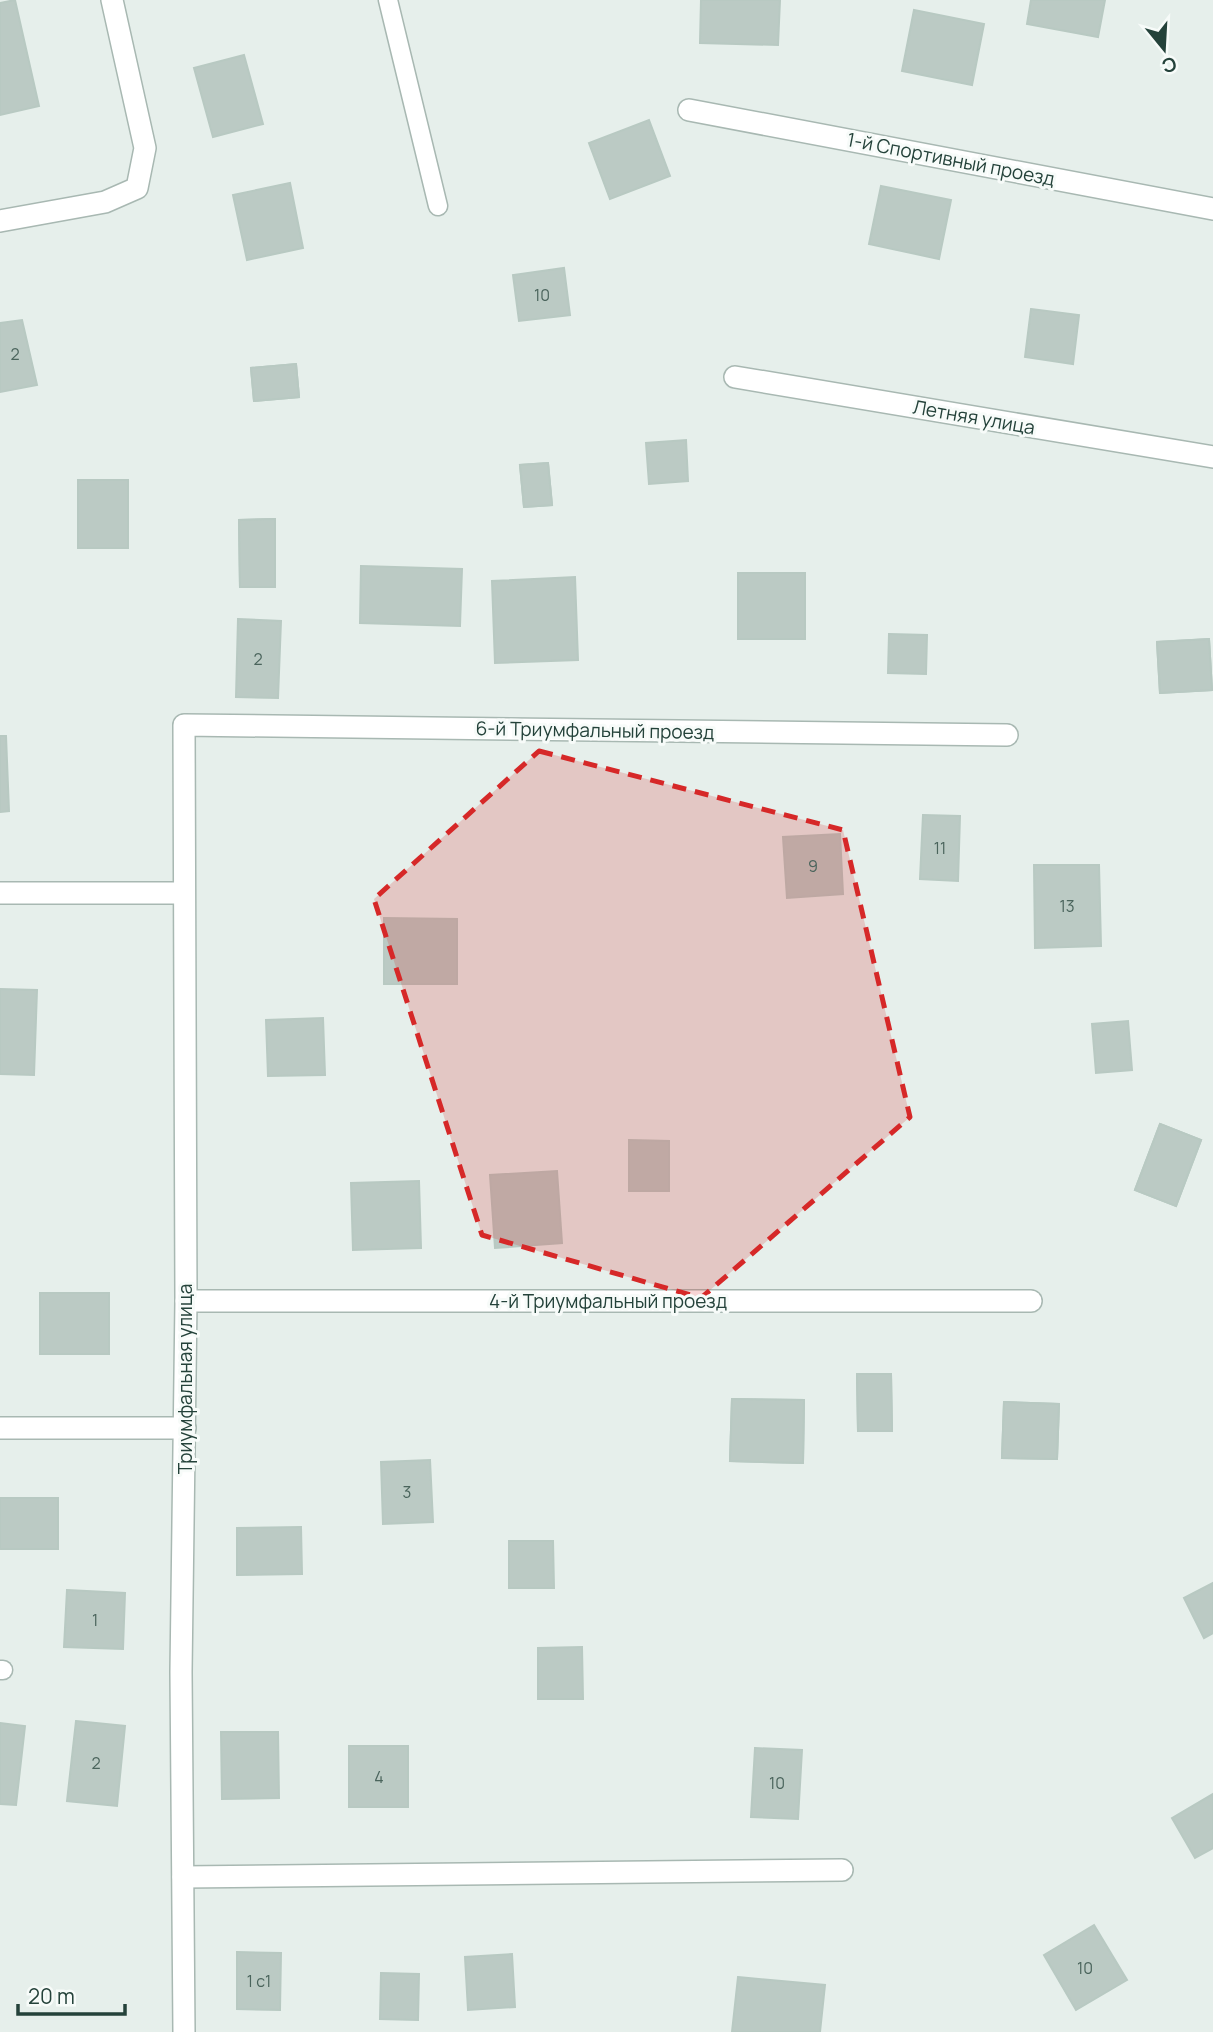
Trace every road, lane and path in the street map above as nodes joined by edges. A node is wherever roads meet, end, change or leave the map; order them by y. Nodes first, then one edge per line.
1 (112, 0) edge
2 (388, 0) edge
3 (689, 110) dead end
4 (438, 206) dead end
5 (1213, 209) edge
6 (0, 221) edge
7 (736, 377) dead end
8 (1213, 457) edge
9 (184, 725) joint
10 (1007, 735) dead end
11 (0, 893) edge
12 (183, 893) junction
13 (186, 1301) junction
14 (1031, 1301) dead end
15 (0, 1428) edge
16 (185, 1428) junction
17 (842, 1870) dead end
18 (183, 1877) junction
19 (184, 2032) edge

1 - 6 street
2 - 4 lane
3 - 5 street, 1-й Спортивный проезд
7 - 8 street, Летняя улица
9 - 10 street, 6-й Триумфальный проезд
9 - 12 street, Триумфальная улица
11 - 12 street
12 - 13 street, Триумфальная улица
13 - 14 street, 4-й Триумфальный проезд
13 - 16 street, Триумфальная улица
15 - 16 street
16 - 18 street, Триумфальная улица
17 - 18 street
18 - 19 street, Триумфальная улица

